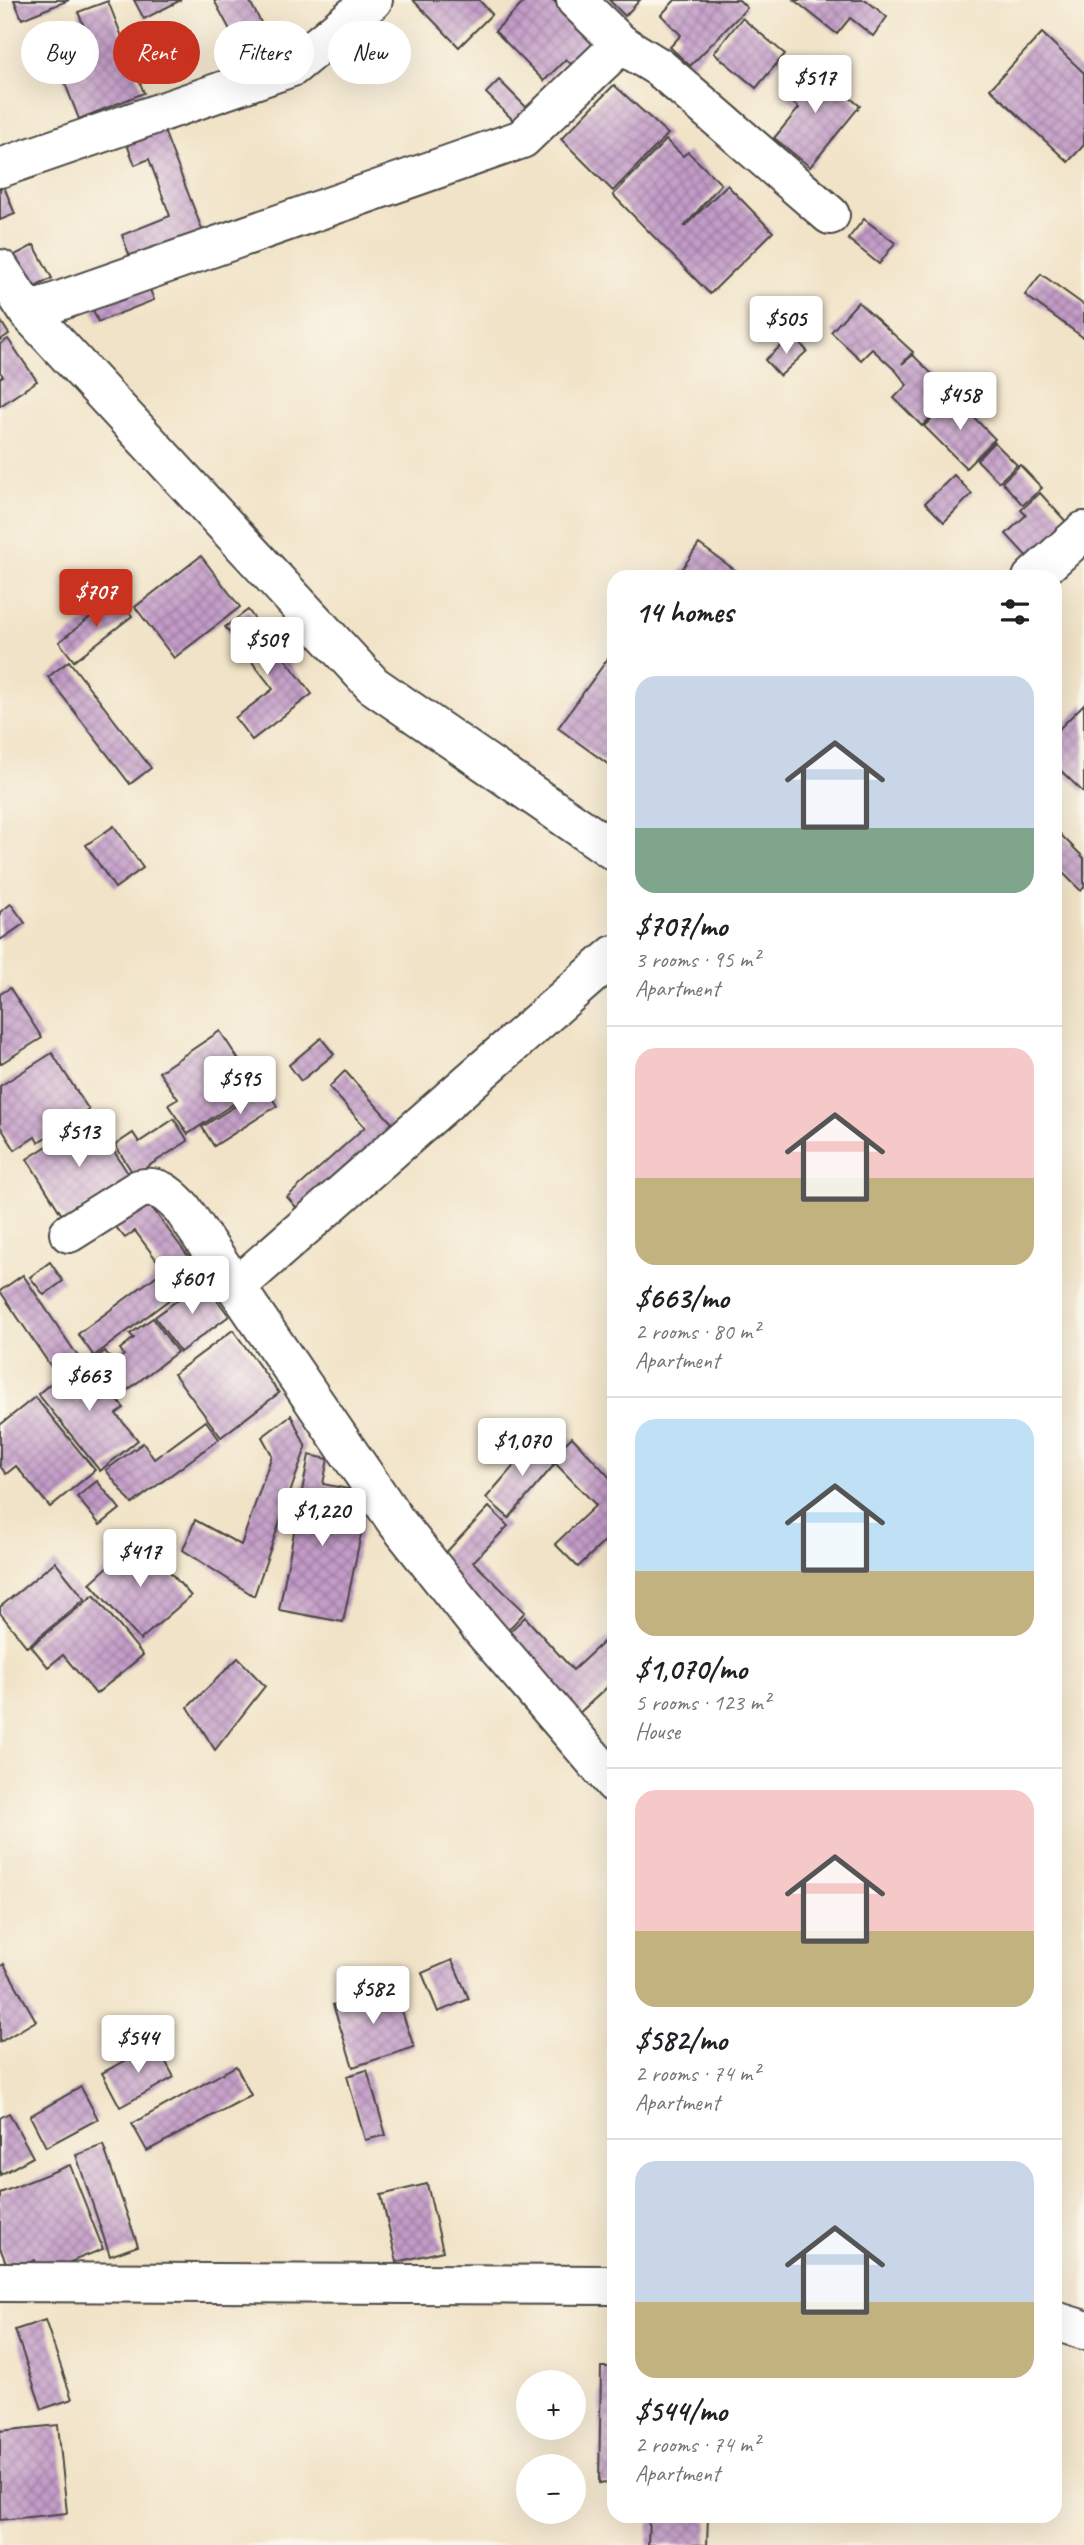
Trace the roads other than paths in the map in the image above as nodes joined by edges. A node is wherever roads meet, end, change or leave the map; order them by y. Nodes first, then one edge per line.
1 (373, 0) edge
2 (576, 0) edge
3 (621, 44) junction
4 (0, 168) edge
5 (830, 215) dead end
6 (0, 270) edge
7 (28, 312) junction
8 (1084, 531) edge
9 (1041, 570) edge
10 (607, 846) edge
11 (607, 961) edge
12 (69, 1233) dead end
13 (236, 1287) junction
14 (607, 1775) edge
15 (0, 2283) edge
16 (607, 2285) edge
17 (1062, 2323) edge
18 (1084, 2330) edge

1 - 4 street
2 - 3 street
3 - 5 street
3 - 7 street
6 - 7 street
7 - 10 street
8 - 9 street
11 - 13 street
12 - 13 street
13 - 14 street
15 - 16 street
17 - 18 street

